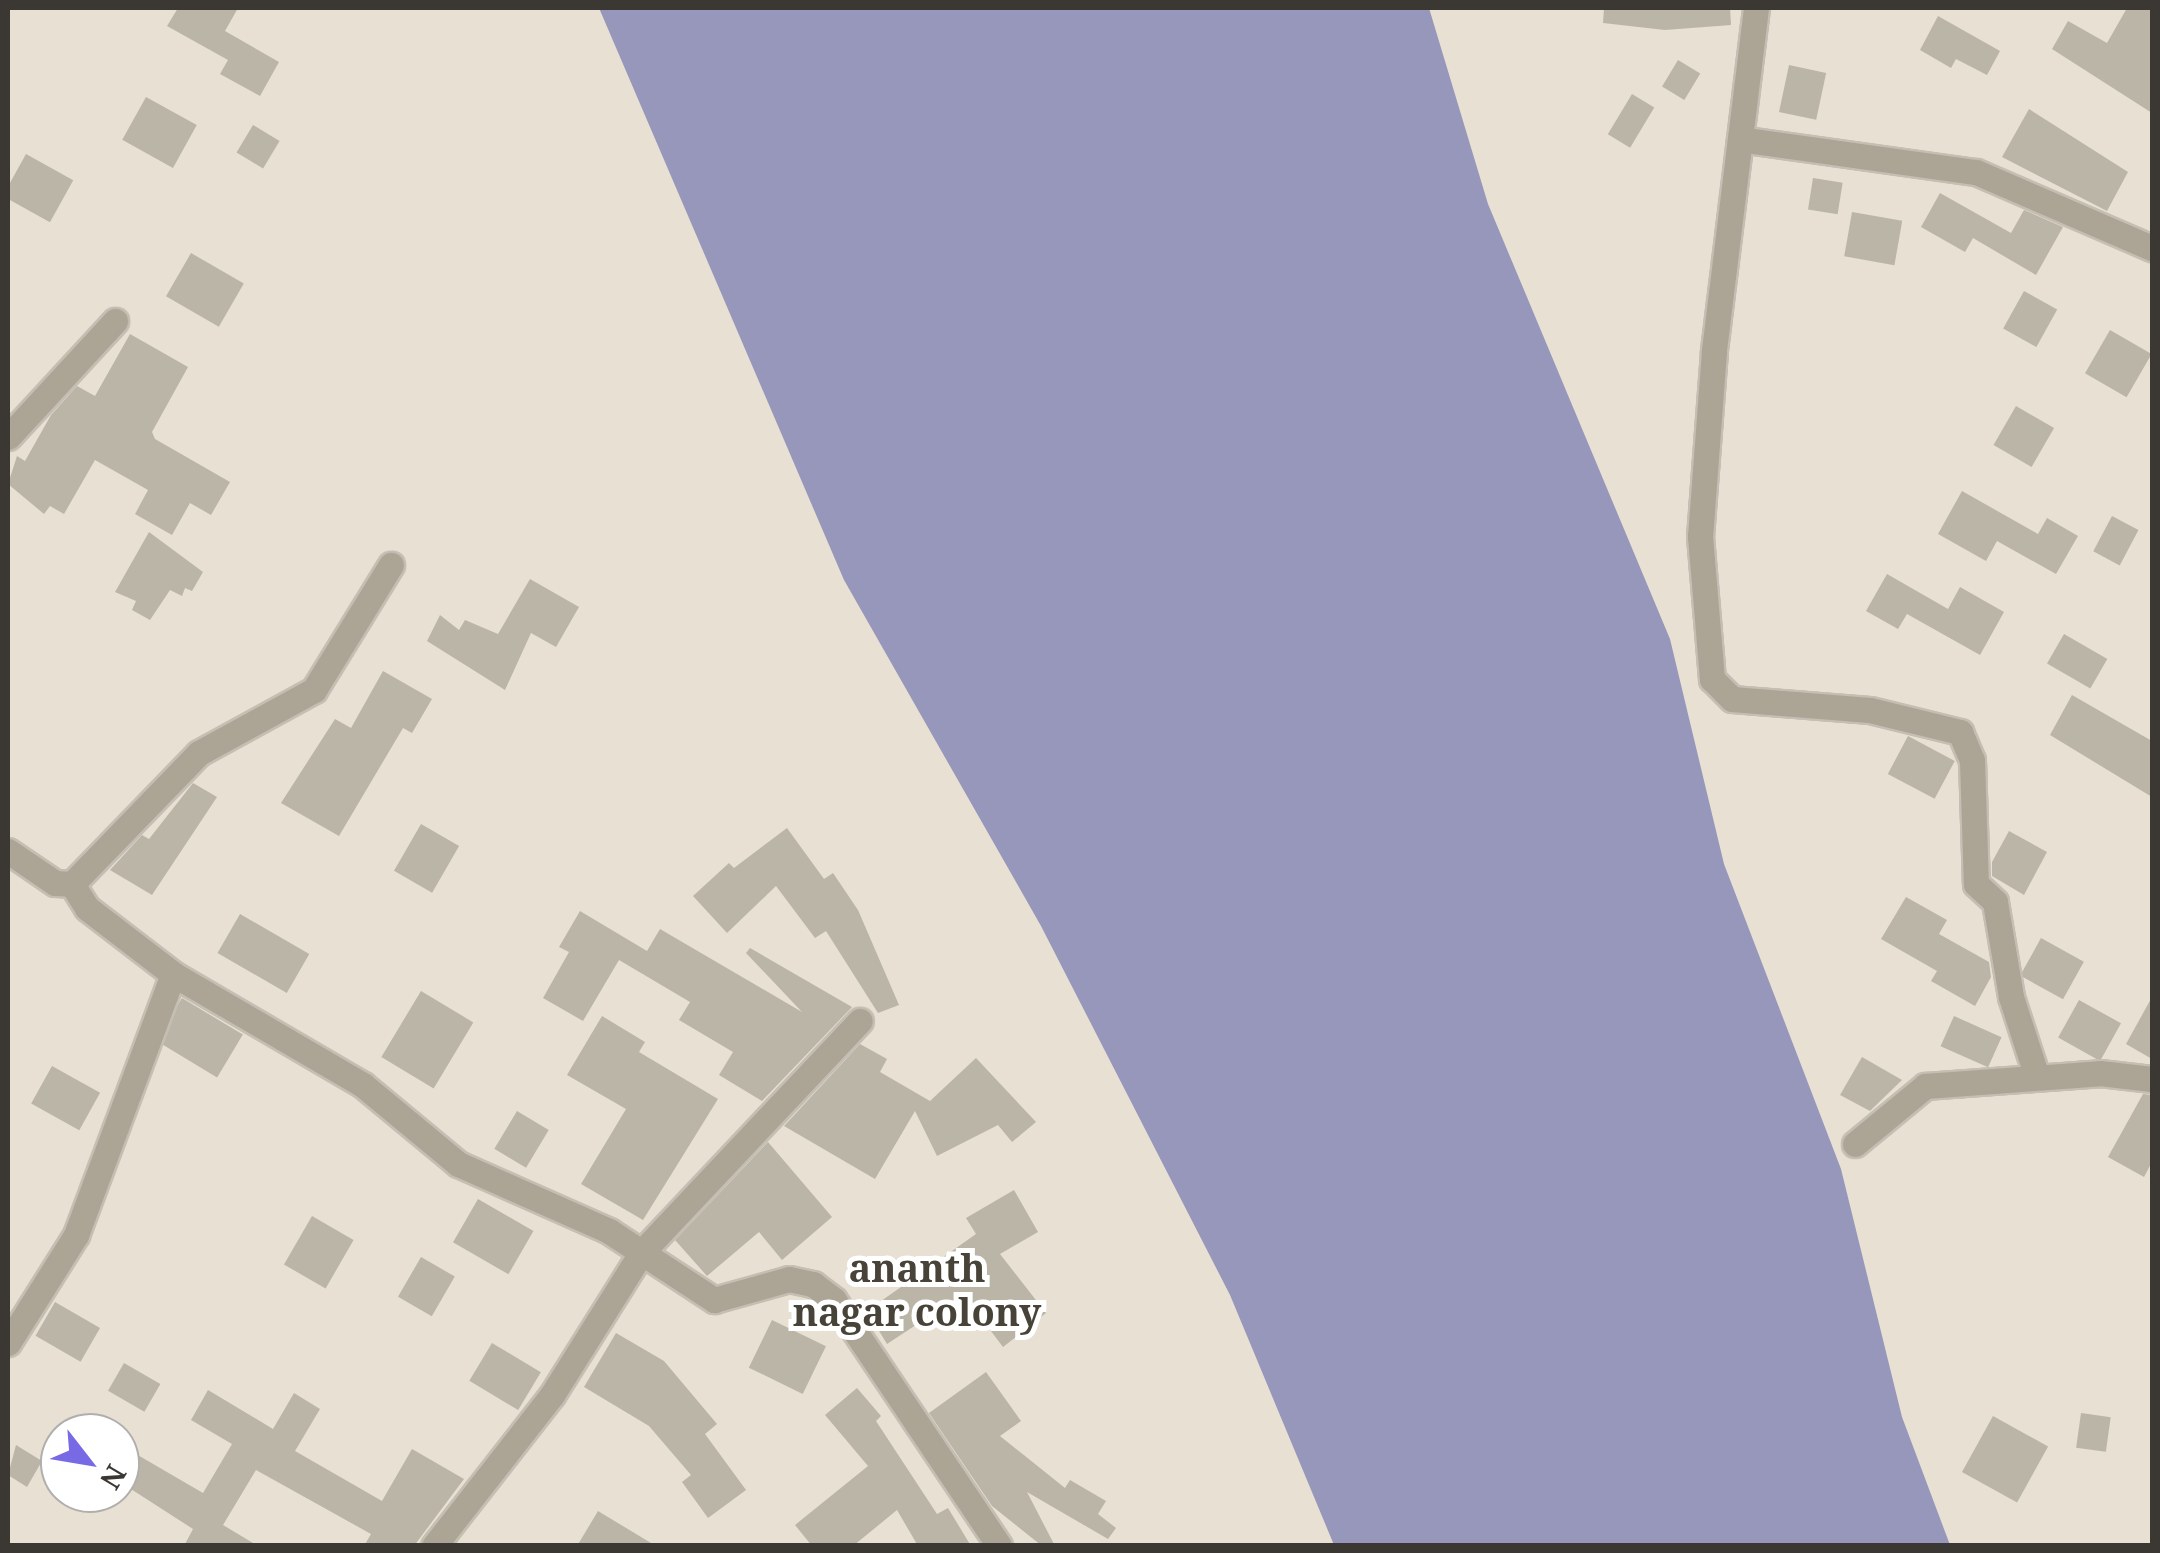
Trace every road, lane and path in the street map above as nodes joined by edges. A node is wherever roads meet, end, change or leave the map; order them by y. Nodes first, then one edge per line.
1 (1756, 8) edge
2 (1740, 138) junction
3 (2152, 248) edge
4 (115, 321) dead end
5 (8, 437) edge
6 (392, 566) dead end
7 (8, 850) edge
8 (72, 884) junction
9 (173, 974) junction
10 (860, 1021) dead end
11 (2037, 1077) junction
12 (2152, 1079) edge
13 (1855, 1144) dead end
14 (641, 1253) junction
15 (8, 1344) edge
16 (434, 1546) edge
17 (999, 1546) edge

1 - 2 street
2 - 3 street
2 - 11 street
4 - 5 street
6 - 8 street
7 - 8 street
8 - 9 street
9 - 14 street
9 - 15 street
10 - 14 street
11 - 12 street
11 - 13 street
14 - 16 street
14 - 17 street

